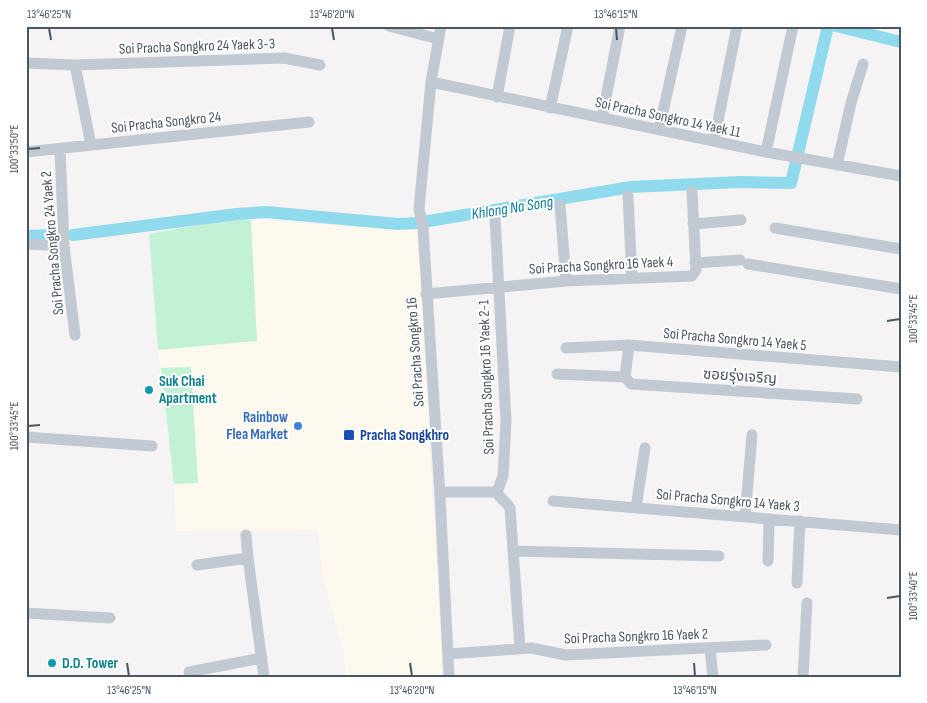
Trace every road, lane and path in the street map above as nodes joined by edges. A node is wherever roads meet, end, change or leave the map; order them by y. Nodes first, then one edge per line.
1 (389, 26) edge
2 (441, 26) edge
3 (510, 26) edge
4 (568, 26) edge
5 (620, 26) edge
6 (682, 26) edge
7 (736, 26) edge
8 (793, 26) edge
9 (438, 39) junction
10 (26, 63) edge
11 (863, 64) dead end
12 (75, 65) junction
13 (320, 66) dead end
14 (431, 82) junction
15 (496, 97) junction
16 (550, 108) junction
17 (602, 118) junction
18 (309, 122) dead end
19 (659, 130) junction
20 (714, 141) junction
21 (91, 145) junction
22 (60, 149) junction
23 (26, 152) edge
24 (766, 152) junction
25 (837, 165) junction
26 (901, 176) edge
27 (692, 191) dead end
28 (628, 196) dead end
29 (560, 206) dead end
30 (495, 217) dead end
31 (741, 220) dead end
32 (693, 224) junction
33 (775, 228) dead end
34 (26, 244) edge
35 (64, 246) junction
36 (901, 250) edge
37 (695, 263) junction
38 (632, 278) junction
39 (566, 281) junction
40 (499, 286) junction
41 (901, 290) edge
42 (426, 294) junction
43 (75, 335) dead end
44 (629, 345) junction
45 (566, 348) dead end
46 (901, 367) edge
47 (556, 374) dead end
48 (625, 377) junction
49 (857, 399) dead end
50 (752, 435) dead end
51 (26, 437) edge
52 (152, 446) dead end
53 (645, 448) dead end
54 (440, 492) junction
55 (496, 492) junction
56 (553, 501) dead end
57 (636, 508) junction
58 (744, 517) junction
59 (769, 519) junction
60 (800, 521) junction
61 (901, 530) edge
62 (246, 535) dead end
63 (513, 551) junction
64 (719, 556) dead end
65 (248, 558) junction
66 (768, 561) dead end
67 (197, 564) dead end
68 (797, 583) dead end
69 (807, 603) dead end
70 (26, 613) edge
71 (110, 618) dead end
72 (766, 645) dead end
73 (520, 648) junction
74 (710, 649) junction
75 (448, 654) junction
76 (262, 658) junction
77 (188, 672) dead end
78 (264, 677) edge
79 (449, 677) edge
80 (713, 677) edge
81 (803, 677) edge

1 - 9 street
2 - 9 street, Soi Pracha Songkro 16
3 - 15 street
4 - 16 street
5 - 17 street
6 - 19 street
7 - 20 street
8 - 24 street
9 - 14 street, Soi Pracha Songkro 16
10 - 12 street, Soi Pracha Songkro 24 Yaek 3-3
11 - 25 street
12 - 13 street, Soi Pracha Songkro 24 Yaek 3-3
12 - 21 street
14 - 15 street, Soi Pracha Songkro 14 Yaek 11
14 - 42 street, Soi Pracha Songkro 16
15 - 16 street, Soi Pracha Songkro 14 Yaek 11
16 - 17 street, Soi Pracha Songkro 14 Yaek 11
17 - 19 street, Soi Pracha Songkro 14 Yaek 11
18 - 21 street, Soi Pracha Songkro 24
19 - 20 street, Soi Pracha Songkro 14 Yaek 11
20 - 24 street, Soi Pracha Songkro 14 Yaek 11
21 - 22 street, Soi Pracha Songkro 24
22 - 23 street, Soi Pracha Songkro 24
22 - 35 street, Soi Pracha Songkro 24 Yaek 2
24 - 25 street, Soi Pracha Songkro 14 Yaek 11
25 - 26 street, Soi Pracha Songkro 14 Yaek 11
27 - 32 street, Soi Pracha Songkro 16 Yaek 4
28 - 38 street
29 - 39 street
30 - 40 street, Soi Pracha Songkro 16 Yaek 2-1
31 - 32 street
32 - 37 street, Soi Pracha Songkro 16 Yaek 4
33 - 36 street
34 - 35 street
35 - 43 street, Soi Pracha Songkro 24 Yaek 2
37 - 38 street, Soi Pracha Songkro 16 Yaek 4
37 - 41 street
38 - 39 street, Soi Pracha Songkro 16 Yaek 4
39 - 40 street, Soi Pracha Songkro 16 Yaek 4
40 - 42 street, Soi Pracha Songkro 16 Yaek 4
40 - 55 street, Soi Pracha Songkro 16 Yaek 2-1
42 - 54 street, Soi Pracha Songkro 16
44 - 45 street, Soi Pracha Songkro 14 Yaek 5
44 - 46 street, Soi Pracha Songkro 14 Yaek 5
44 - 48 street
47 - 48 street, ซอยรุ่งเจริญ
48 - 49 street, ซอยรุ่งเจริญ
50 - 58 street
51 - 52 street
53 - 57 street
54 - 55 street
54 - 75 street, Soi Pracha Songkro 16
55 - 63 street
56 - 57 street, Soi Pracha Songkro 14 Yaek 3
57 - 58 street, Soi Pracha Songkro 14 Yaek 3
58 - 59 street, Soi Pracha Songkro 14 Yaek 3
59 - 60 street, Soi Pracha Songkro 14 Yaek 3
59 - 66 street
60 - 61 street, Soi Pracha Songkro 14 Yaek 3
60 - 68 street
62 - 65 street
63 - 64 street
63 - 73 street
65 - 67 street
65 - 76 street
69 - 81 street
70 - 71 street
72 - 74 street, Soi Pracha Songkro 16 Yaek 2
73 - 74 street, Soi Pracha Songkro 16 Yaek 2
73 - 75 street, Soi Pracha Songkro 16 Yaek 2
74 - 80 street
75 - 79 street, Soi Pracha Songkro 16
76 - 77 street
76 - 78 street

